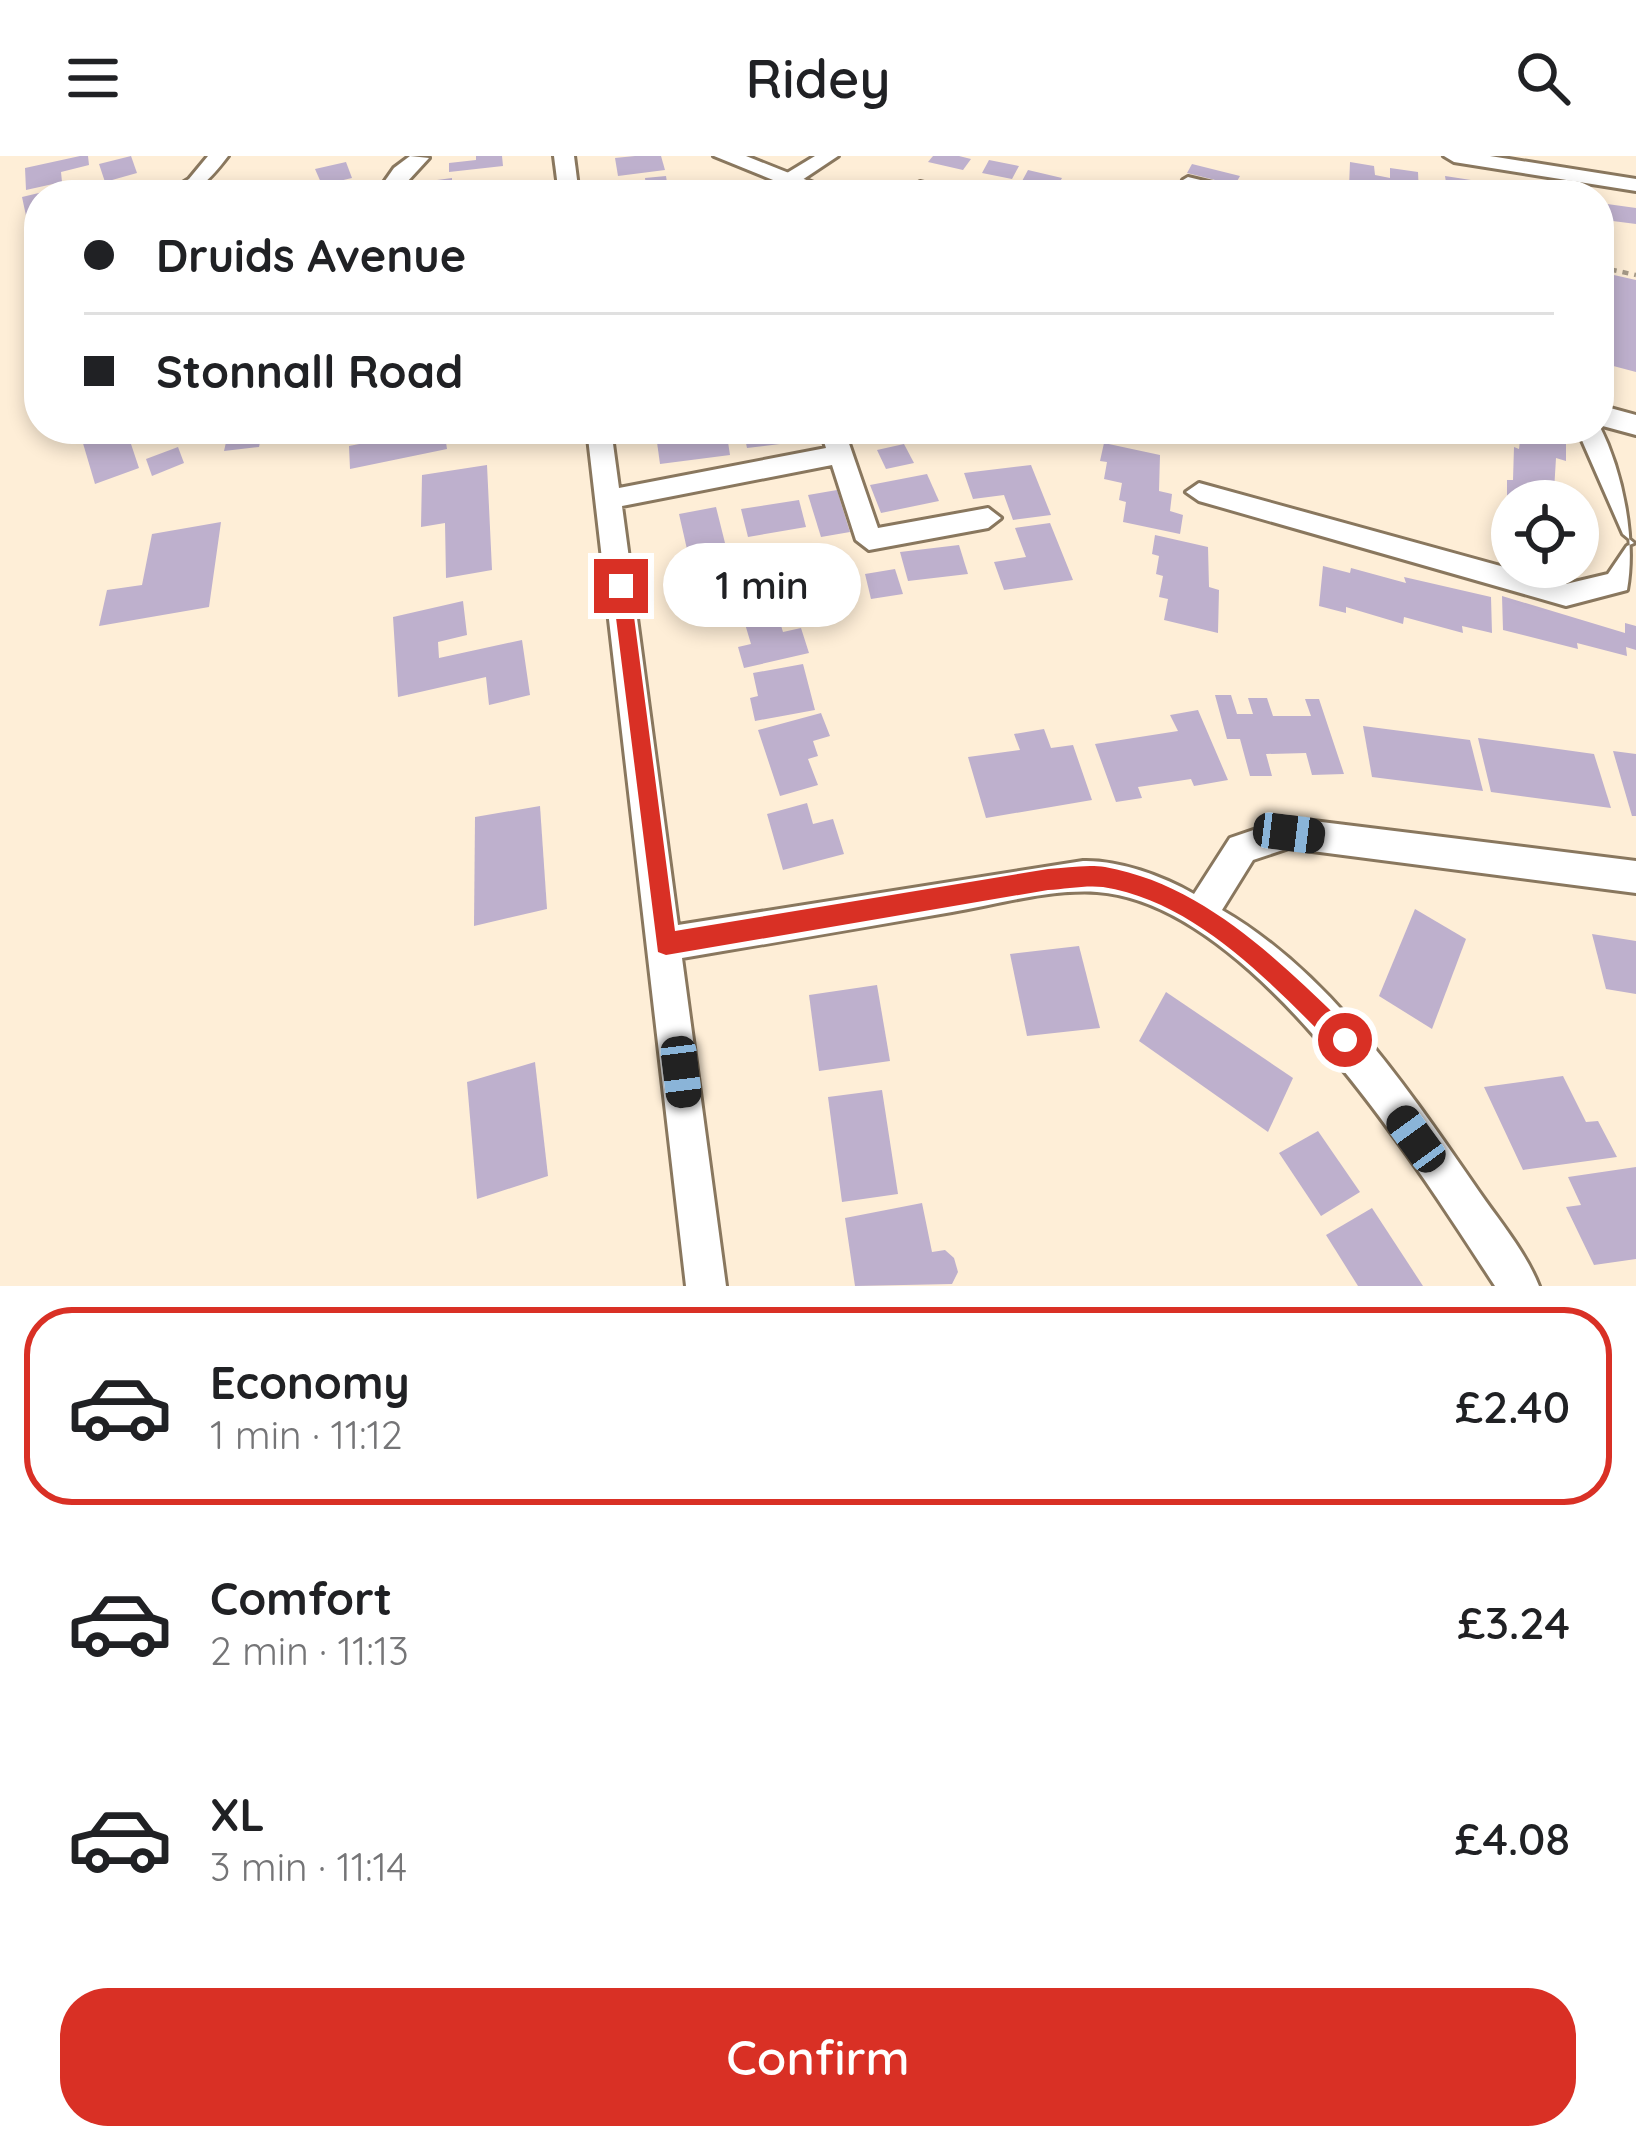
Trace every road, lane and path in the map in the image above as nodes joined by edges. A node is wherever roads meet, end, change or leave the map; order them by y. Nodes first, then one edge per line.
1 (218, 156) edge
2 (724, 156) edge
3 (828, 156) edge
4 (1454, 156) edge
5 (419, 157) edge
6 (198, 180) edge
7 (395, 180) edge
8 (786, 180) edge
9 (791, 180) edge
10 (1605, 180) edge
11 (601, 444) edge
12 (829, 444) edge
13 (838, 444) edge
14 (1596, 444) edge
15 (1199, 492) dead end
16 (609, 499) junction
17 (1271, 512) junction
18 (988, 518) dead end
19 (1636, 534) edge
20 (1267, 544) dead end
21 (1636, 553) edge
22 (1636, 878) edge
23 (1201, 916) junction
24 (666, 944) junction
25 (706, 1286) edge
26 (1519, 1286) edge

1 - 6 street
2 - 8 street
3 - 9 street
4 - 10 street
5 - 7 street
11 - 16 street
12 - 16 street
13 - 18 street
14 - 19 street
15 - 17 street
16 - 24 street
17 - 20 street
17 - 21 street
22 - 23 street
23 - 24 street
23 - 26 street
24 - 25 street

